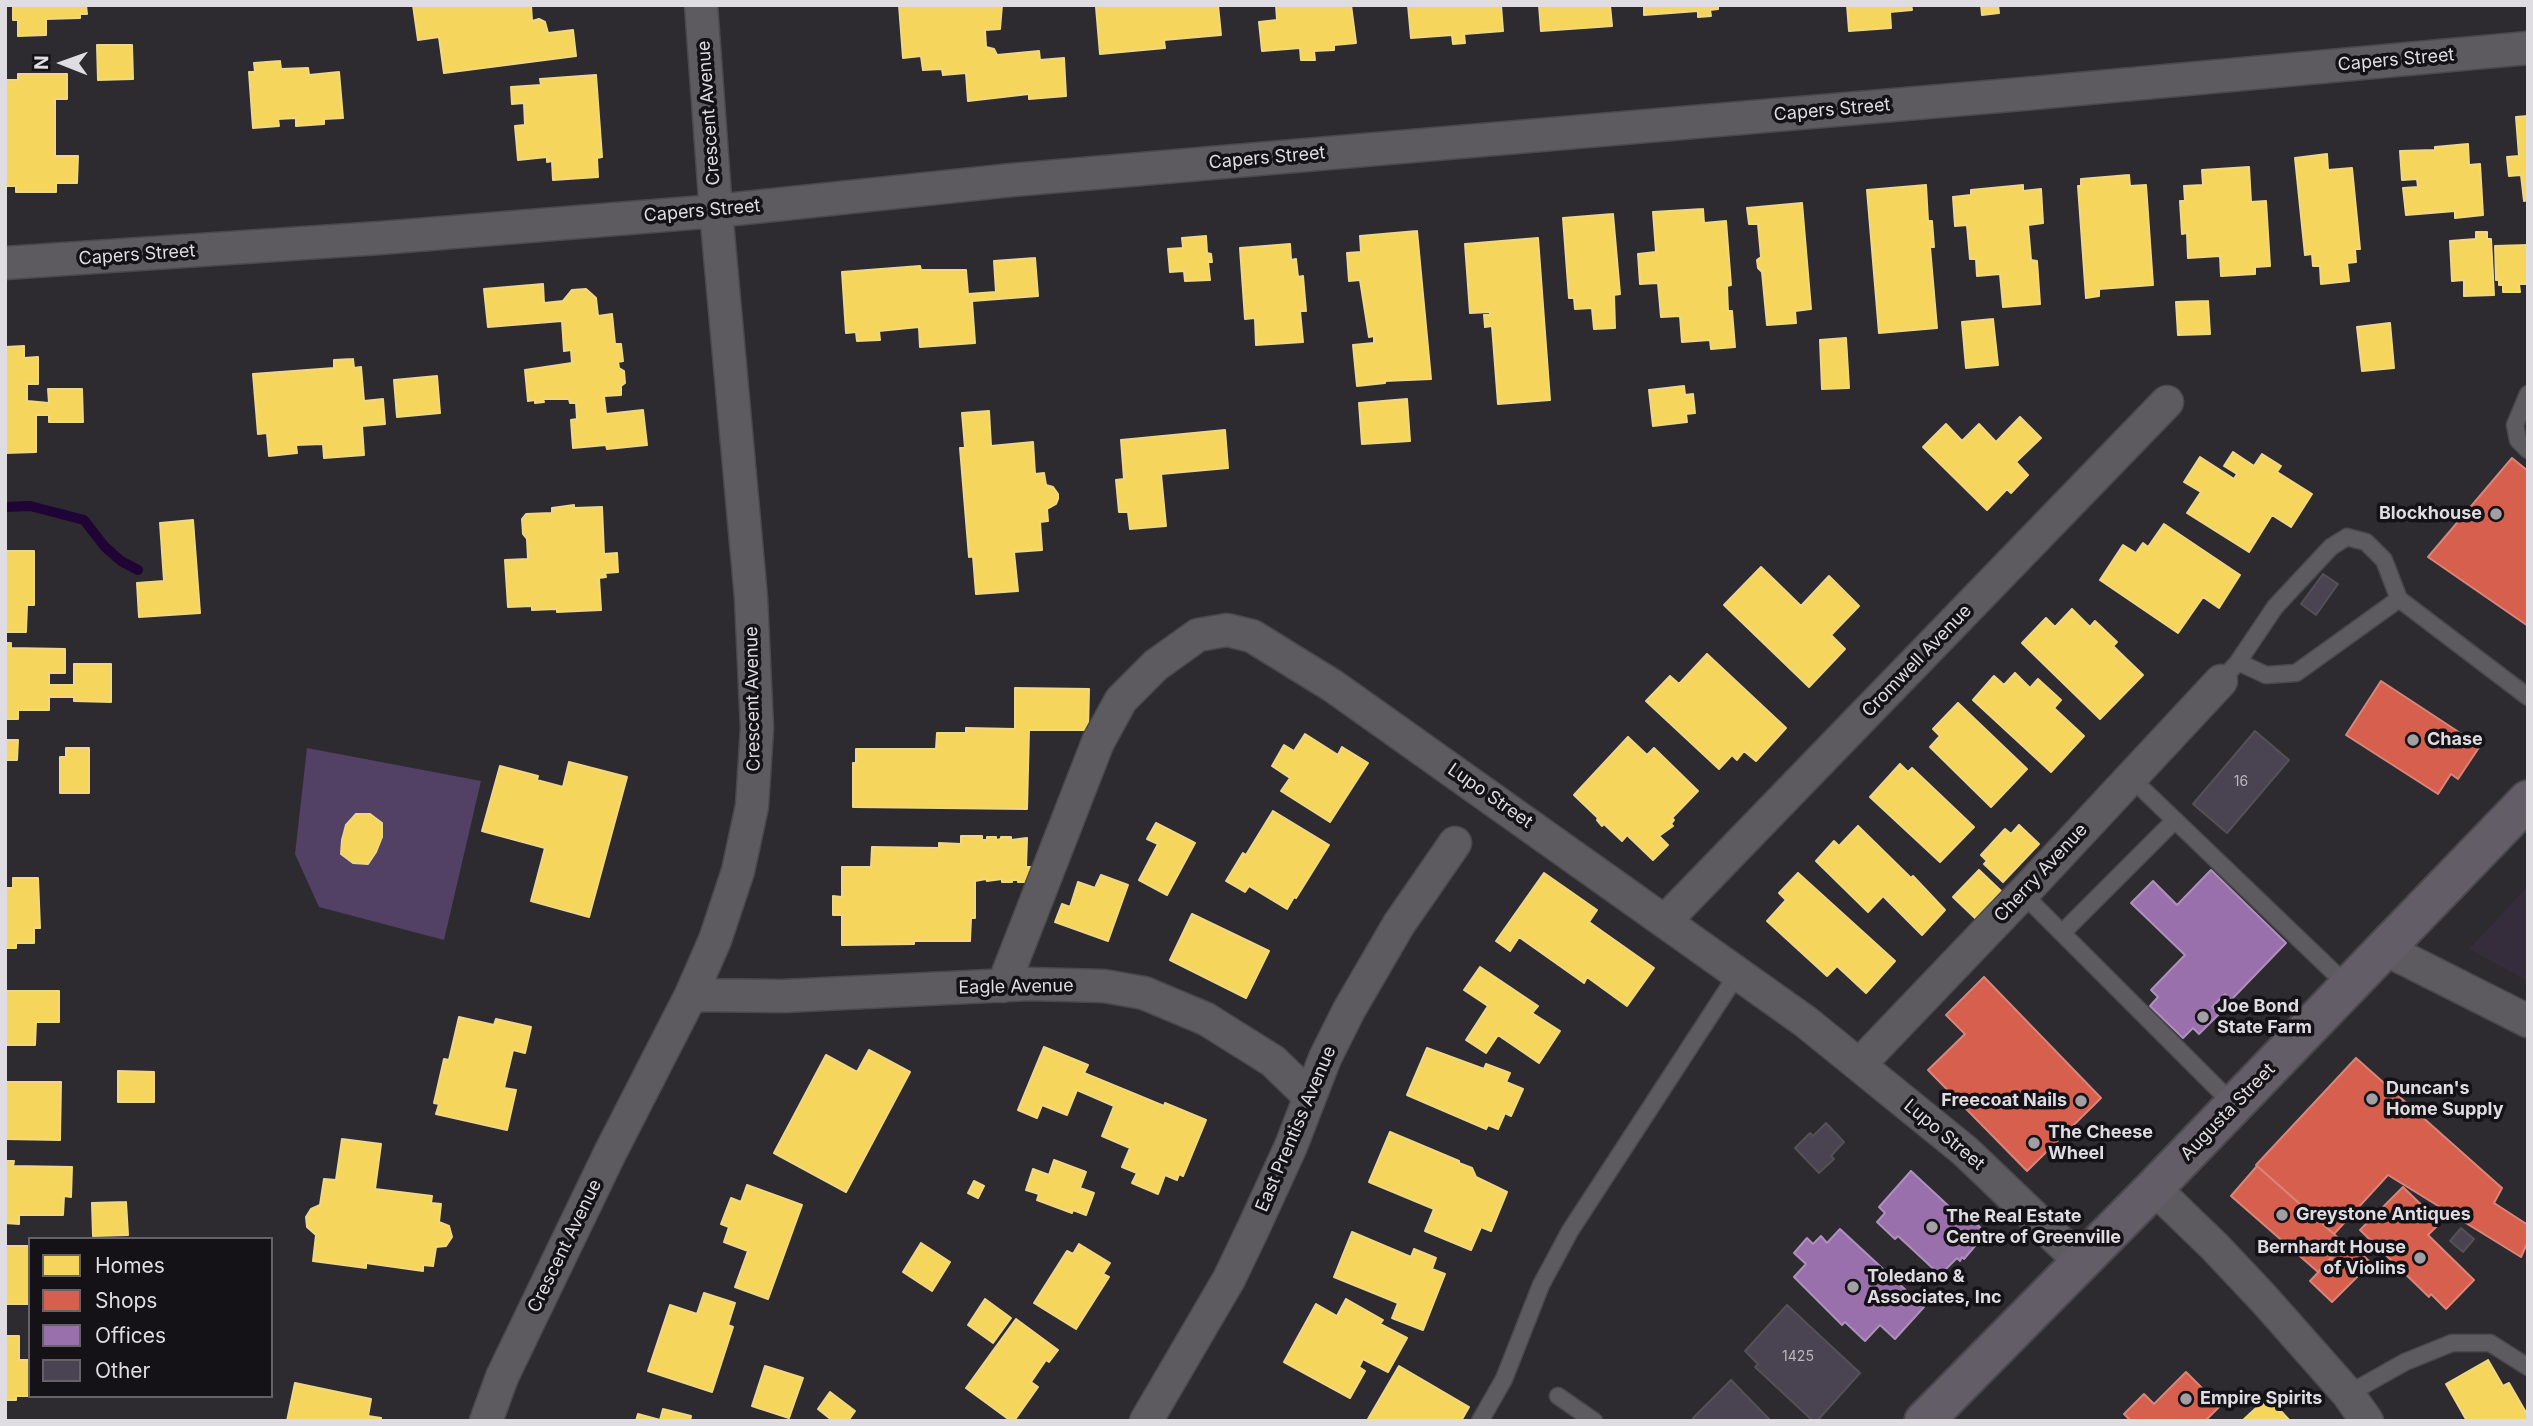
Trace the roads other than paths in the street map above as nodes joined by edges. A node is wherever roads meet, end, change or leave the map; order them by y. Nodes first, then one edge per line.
1 (701, 5) edge
2 (2528, 48) edge
3 (716, 211) junction
4 (5, 264) edge
5 (2528, 394) edge
6 (2167, 402) dead end
7 (2528, 450) edge
8 (2399, 599) junction
9 (2230, 672) junction
10 (2528, 697) edge
11 (2131, 778) junction
12 (2528, 800) edge
13 (2175, 820) junction
14 (1455, 843) dead end
15 (2023, 894) junction
16 (1667, 920) junction
17 (2062, 933) junction
18 (2385, 949) junction
19 (1738, 973) junction
20 (1003, 986) junction
21 (2349, 987) junction
22 (691, 995) junction
23 (2528, 1021) edge
24 (1860, 1064) junction
25 (1309, 1096) junction
26 (2234, 1105) junction
27 (2154, 1188) junction
28 (2080, 1261) junction
29 (2528, 1367) edge
30 (2348, 1394) junction
31 (1558, 1396) dead end
32 (486, 1421) edge
33 (1146, 1421) edge
34 (1480, 1421) edge
35 (1594, 1421) edge
36 (1924, 1421) edge
37 (2367, 1421) edge

1 - 3 street, Crescent Avenue
2 - 3 street, Capers Street
3 - 4 street, Capers Street
3 - 22 street, Crescent Avenue
5 - 7 lane
6 - 16 street, Cromwell Avenue
8 - 9 lane
8 - 9 lane
8 - 10 lane
9 - 11 street, Cherry Avenue
11 - 13 lane
11 - 15 street, Cherry Avenue
12 - 18 main road, Augusta Street
13 - 17 lane
13 - 21 lane
14 - 25 street, East Prentiss Avenue
15 - 17 lane
15 - 24 street, Cherry Avenue
16 - 19 street, Lupo Street
16 - 20 street, Lupo Street
17 - 26 lane
18 - 21 main road, Augusta Street
18 - 23 street
19 - 24 street, Lupo Street
19 - 34 lane
20 - 22 street, Eagle Avenue
20 - 25 street, Eagle Avenue
21 - 26 main road, Augusta Street
22 - 32 street, Crescent Avenue
24 - 28 street, Lupo Street
25 - 33 street, East Prentiss Avenue
26 - 27 main road, Augusta Street
27 - 28 main road, Augusta Street
27 - 30 street
28 - 36 main road, Augusta Street
29 - 30 lane
30 - 37 street
31 - 35 lane

